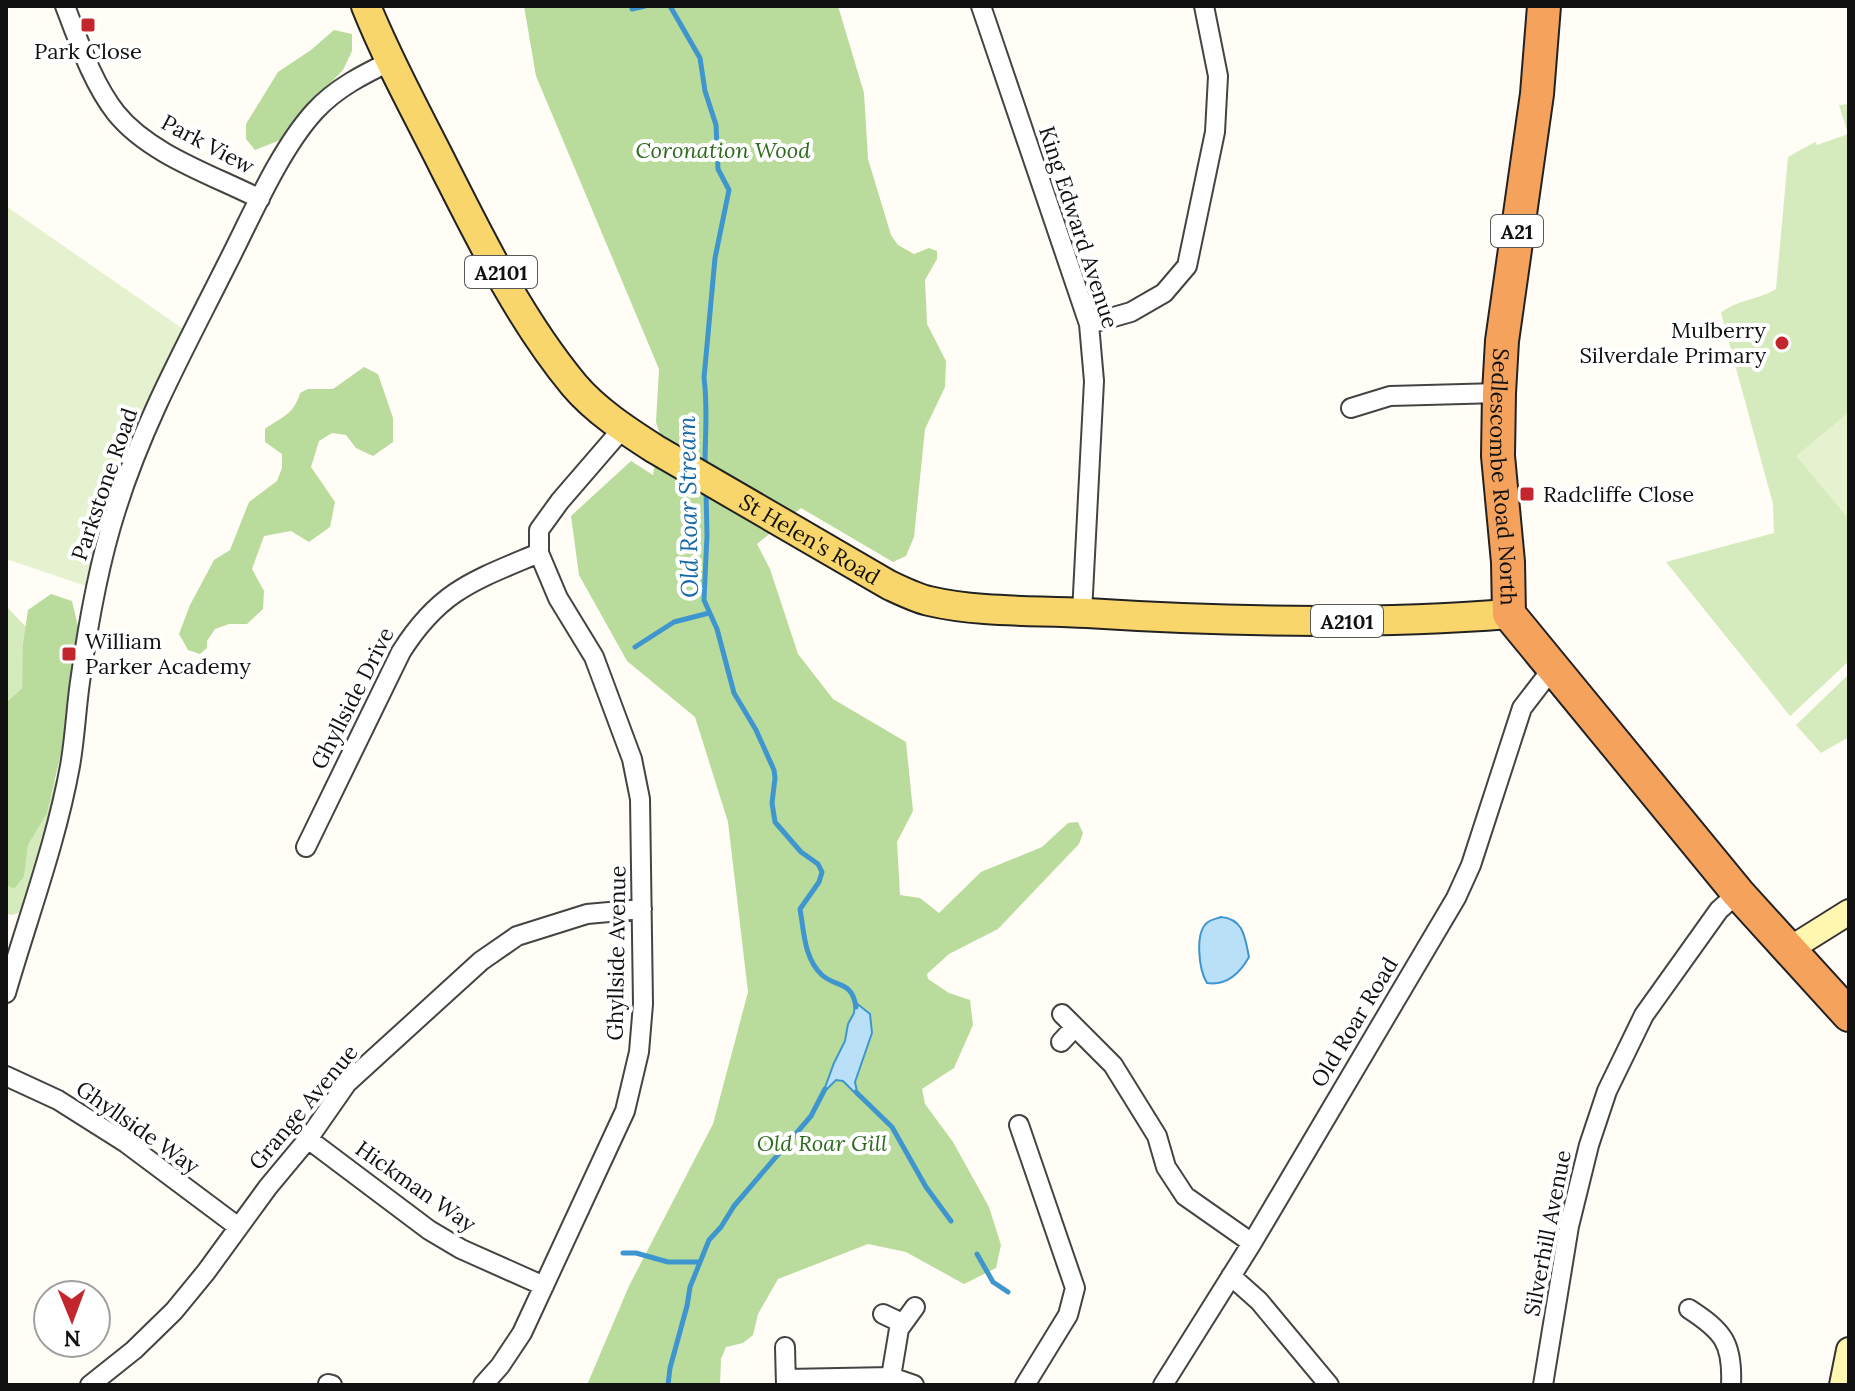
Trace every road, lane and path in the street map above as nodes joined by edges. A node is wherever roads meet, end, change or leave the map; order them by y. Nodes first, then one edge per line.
1 (65, 6) edge
2 (366, 6) edge
3 (981, 6) edge
4 (1204, 6) edge
5 (1544, 6) edge
6 (391, 61) junction
7 (260, 199) junction
8 (1089, 324) junction
9 (1499, 393) junction
10 (1351, 408) dead end
11 (623, 428) junction
12 (539, 553) junction
13 (1082, 613) junction
14 (1509, 614) junction
15 (1552, 669) junction
16 (306, 847) dead end
17 (1738, 893) junction
18 (642, 909) junction
19 (1849, 912) edge
20 (1790, 949) junction
21 (6, 993) edge
22 (1849, 1015) edge
23 (1061, 1042) dead end
24 (6, 1076) edge
25 (1028, 1135) dead end
26 (308, 1139) junction
27 (237, 1226) junction
28 (1252, 1243) junction
29 (1231, 1276) junction
30 (544, 1286) junction
31 (915, 1307) dead end
32 (1689, 1309) dead end
33 (883, 1314) dead end
34 (902, 1323) junction
35 (785, 1347) dead end
36 (1849, 1350) edge
37 (891, 1377) junction
38 (786, 1382) edge
39 (90, 1385) edge
40 (483, 1385) edge
41 (914, 1385) edge
42 (1025, 1385) edge
43 (1163, 1385) edge
44 (1329, 1385) edge
45 (1543, 1385) edge
46 (1731, 1385) edge
47 (1842, 1385) edge

1 - 7 street, Park View
2 - 6 main road, St Helen's Road / A2101
3 - 8 street, King Edward Avenue
4 - 8 street
5 - 9 highway, Sedlescombe Road North / A21
6 - 7 street, Parkstone Road
6 - 11 main road, St Helen's Road / A2101
7 - 21 street, Parkstone Road
8 - 13 street, King Edward Avenue
9 - 10 street
9 - 14 highway, Sedlescombe Road North / A21
11 - 12 street
11 - 13 main road, St Helen's Road / A2101
12 - 16 street, Ghyllside Drive
12 - 18 street, Ghyllside Avenue
13 - 14 main road, St Helen's Road / A2101
14 - 15 highway, Sedlescombe Road North
15 - 17 highway, Sedlescombe Road North
15 - 28 street, Old Roar Road
17 - 20 highway, Sedlescombe Road North
17 - 45 street, Silverhill Avenue
18 - 26 street, Grange Avenue
18 - 30 street, Ghyllside Avenue
19 - 20 street
20 - 22 highway, Sedlescombe Road North
23 - 28 street
24 - 27 street, Ghyllside Way
25 - 42 street
26 - 27 street, Grange Avenue
26 - 30 street, Hickman Way
27 - 39 street, Grange Avenue
28 - 29 street, Old Roar Road
29 - 43 street, Old Roar Road
29 - 44 street
30 - 40 street, Ghyllside Avenue
31 - 34 street
32 - 46 street
33 - 34 street
34 - 37 street
35 - 38 street
36 - 47 street
37 - 38 street
37 - 41 street

